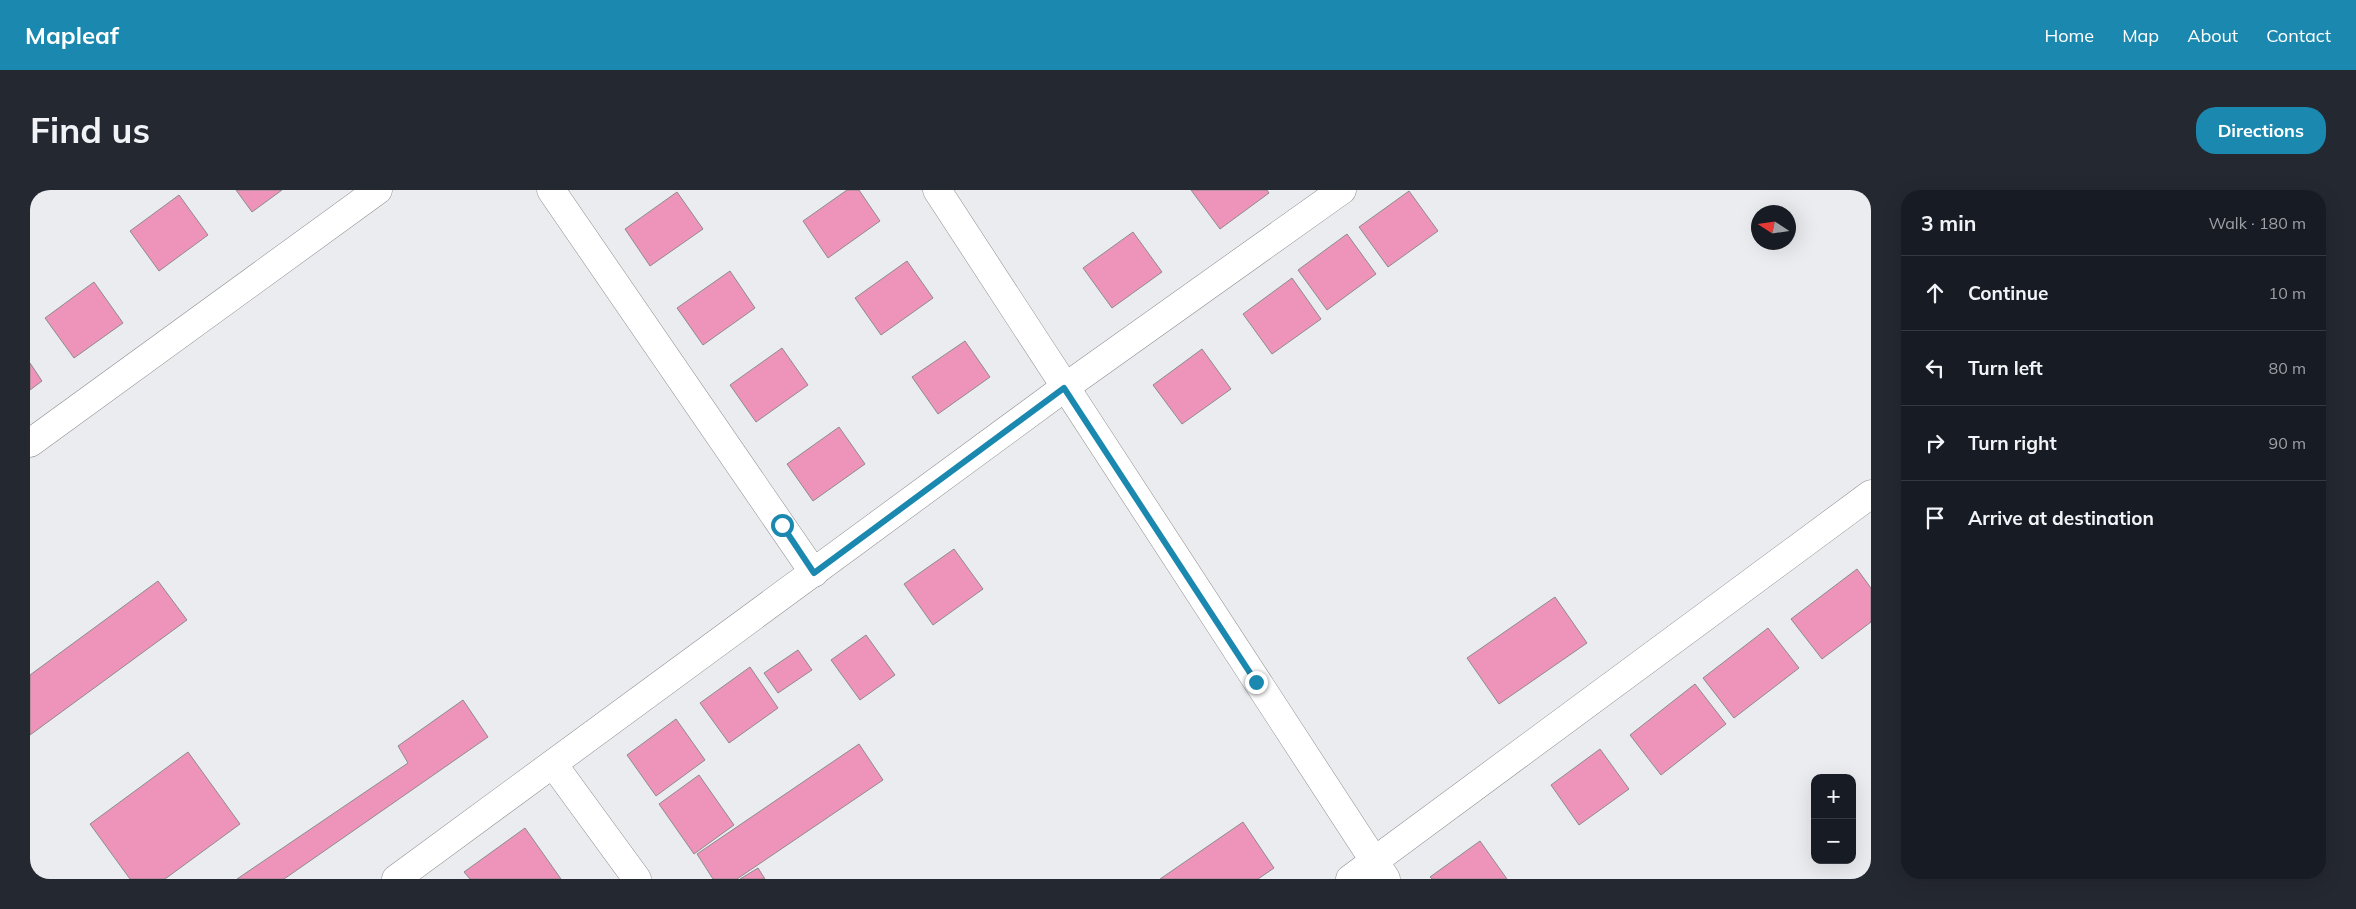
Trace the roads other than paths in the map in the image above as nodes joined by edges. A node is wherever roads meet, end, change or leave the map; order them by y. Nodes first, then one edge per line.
1 (378, 190) edge
2 (551, 190) edge
3 (937, 190) edge
4 (1342, 190) edge
5 (1064, 388) junction
6 (30, 443) edge
7 (1871, 494) edge
8 (814, 573) junction
9 (553, 764) junction
10 (1380, 870) edge
11 (396, 879) edge
12 (636, 879) edge
13 (1350, 879) edge

1 - 6 street
2 - 8 street
3 - 5 street
4 - 5 street
5 - 8 street
5 - 10 street
7 - 10 street
8 - 9 street
9 - 11 street
9 - 12 street
10 - 13 street

